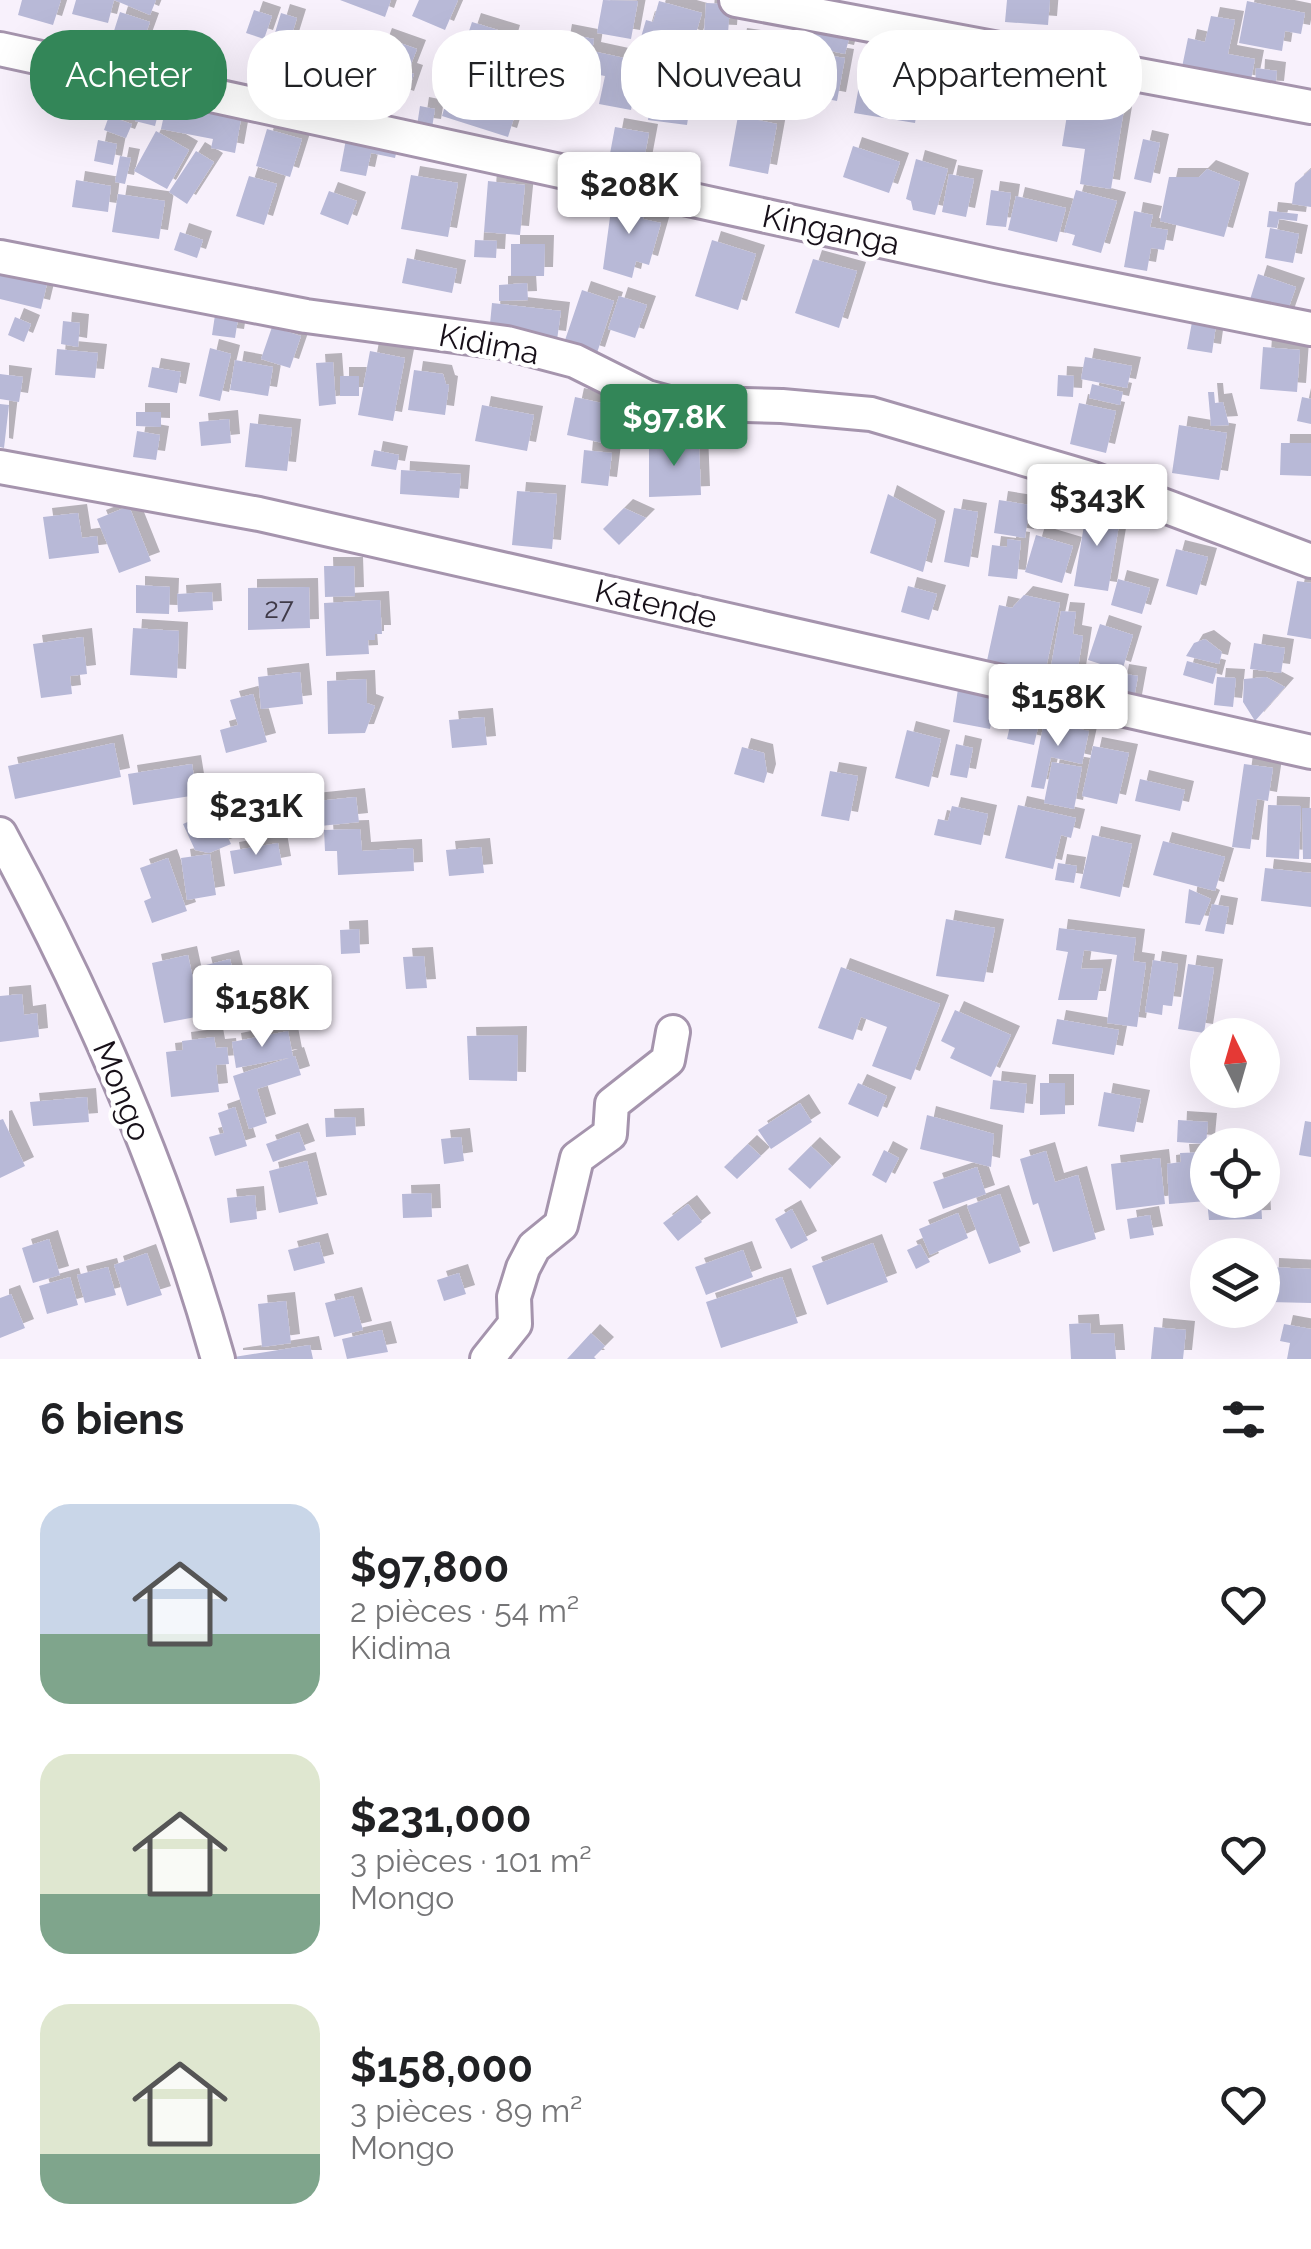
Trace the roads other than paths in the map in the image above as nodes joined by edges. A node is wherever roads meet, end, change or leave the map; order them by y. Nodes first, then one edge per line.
1 (736, 0) edge
2 (0, 49) edge
3 (1311, 106) edge
4 (0, 257) edge
5 (1311, 329) edge
6 (0, 467) edge
7 (1311, 561) edge
8 (1311, 752) edge
9 (2, 843) edge
10 (673, 1032) dead end
11 (218, 1359) edge
12 (487, 1359) edge

1 - 3 street
2 - 5 street, Kinganga
4 - 7 street, Kidima
6 - 8 street, Katende
9 - 11 street, Mongo
10 - 12 street

